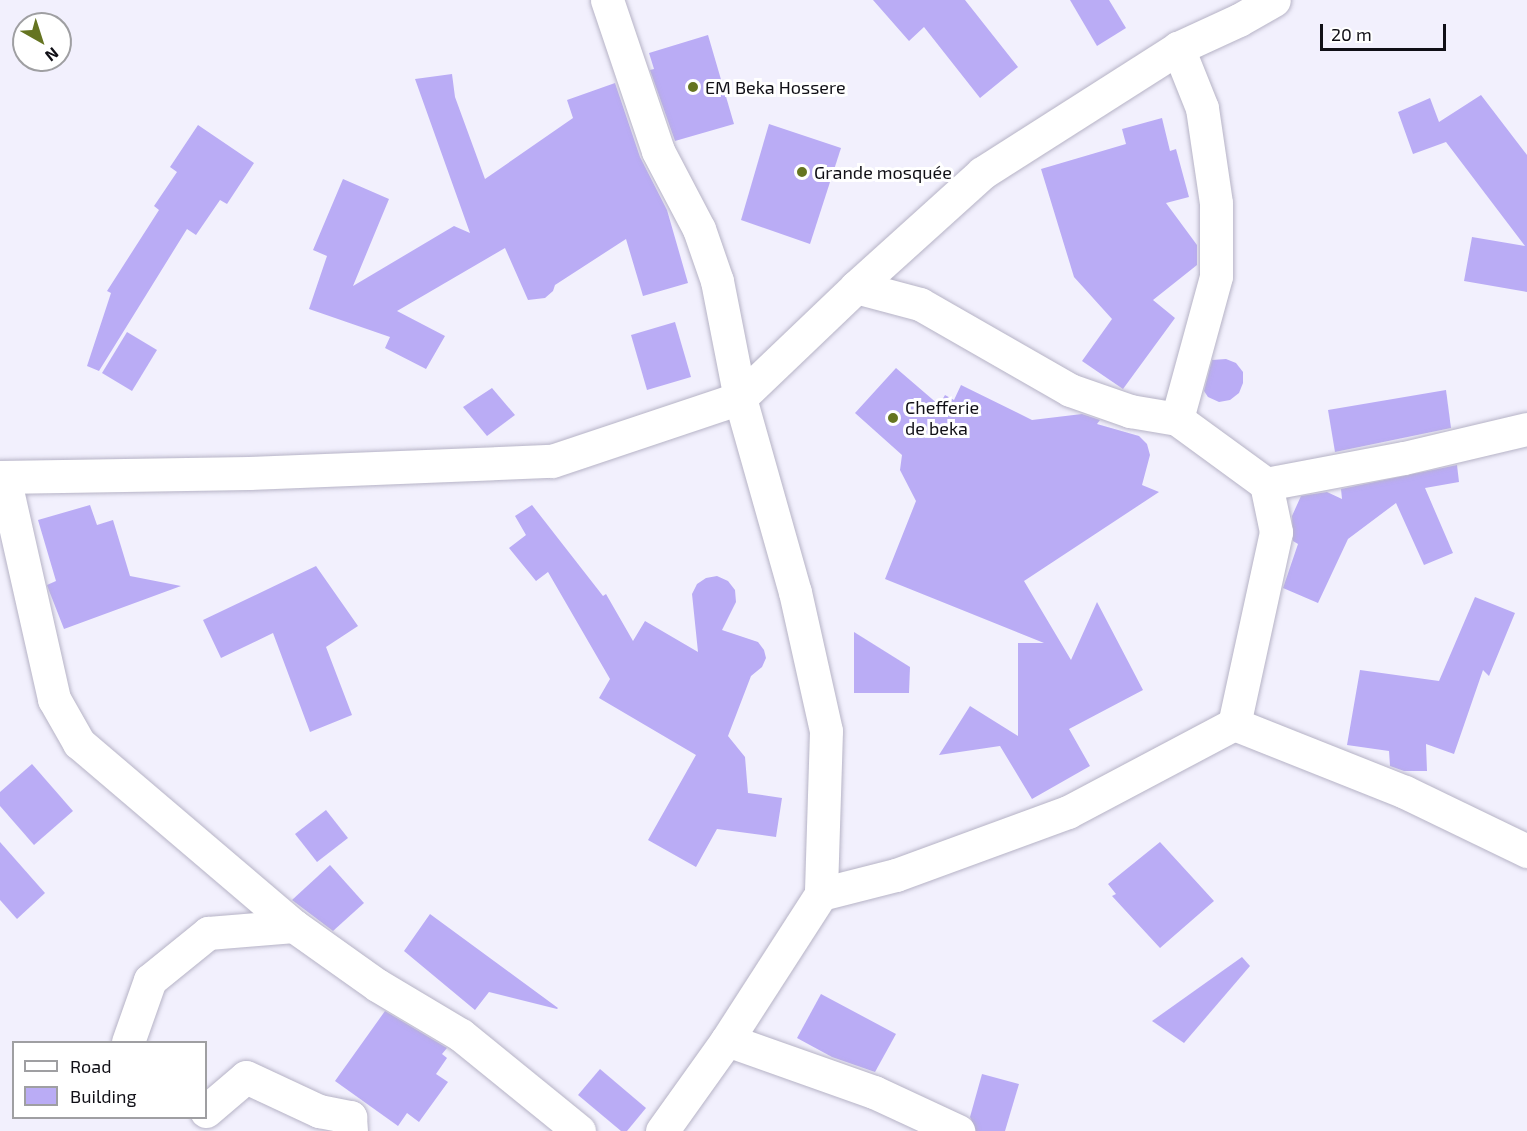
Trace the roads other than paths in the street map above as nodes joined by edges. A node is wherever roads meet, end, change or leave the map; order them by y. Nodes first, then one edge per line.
1 (607, 0) edge
2 (1274, 0) edge
3 (1236, 10) edge
4 (1178, 48) junction
5 (856, 287) junction
6 (740, 398) junction
7 (1178, 419) junction
8 (1527, 429) edge
9 (2, 477) edge
10 (1266, 484) junction
11 (1234, 724) junction
12 (1527, 851) edge
13 (820, 894) junction
14 (294, 926) junction
15 (727, 1040) junction
16 (128, 1041) edge
17 (207, 1110) edge
18 (183, 1119) edge
19 (196, 1119) edge
20 (351, 1131) edge
21 (579, 1131) edge
22 (662, 1131) edge
23 (958, 1131) edge

1 - 6 street
2 - 3 street
3 - 4 street
4 - 5 street
4 - 7 street
5 - 6 street
5 - 7 street
6 - 9 street
6 - 13 street
7 - 10 street
8 - 10 street
9 - 14 street
10 - 11 street
11 - 12 street
11 - 13 street
13 - 15 street
14 - 16 street
14 - 21 street
15 - 22 street
15 - 23 street
17 - 20 street
18 - 19 street

